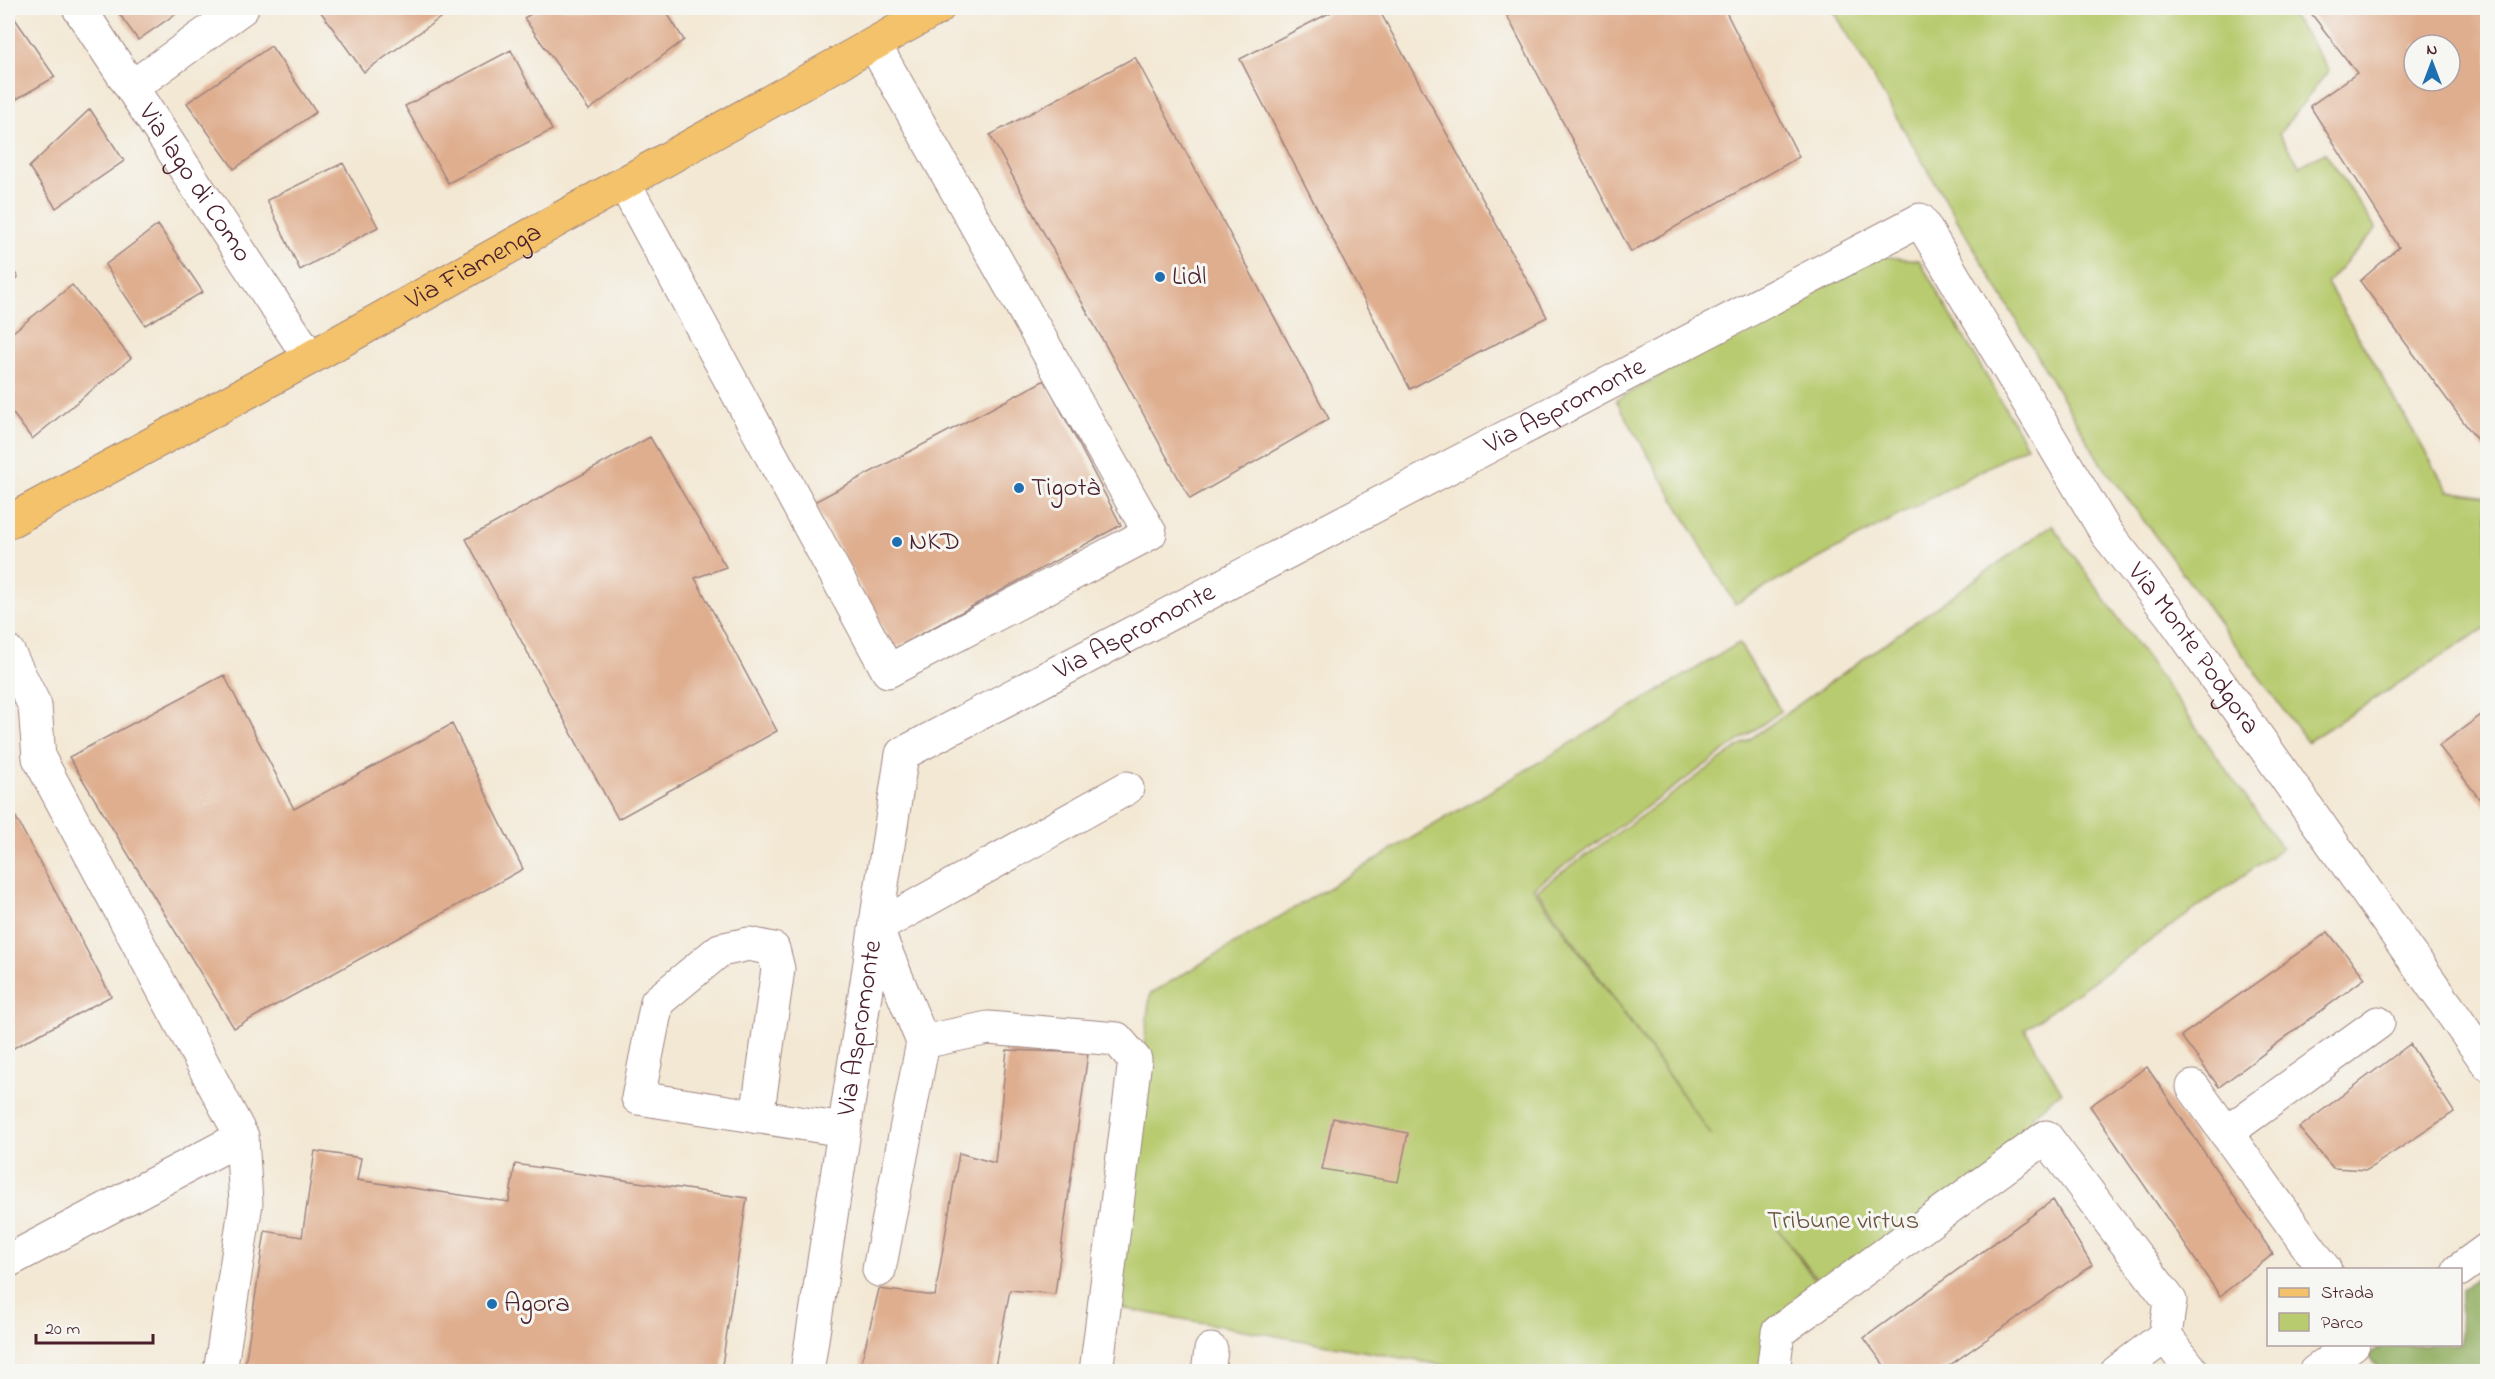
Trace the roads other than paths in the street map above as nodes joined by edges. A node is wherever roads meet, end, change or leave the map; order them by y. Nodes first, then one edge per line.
1 (79, 8) edge
2 (242, 8) edge
3 (933, 9) edge
4 (874, 44) junction
5 (132, 87) junction
6 (624, 183) junction
7 (1920, 220) joint
8 (310, 358) junction
9 (8, 522) edge
10 (8, 652) edge
11 (1127, 788) dead end
12 (876, 928) junction
13 (2378, 1023) dead end
14 (923, 1042) junction
15 (2487, 1064) edge
16 (2193, 1088) dead end
17 (757, 1117) junction
18 (844, 1130) junction
19 (2226, 1133) junction
20 (242, 1137) junction
21 (2487, 1249) edge
22 (8, 1261) edge
23 (2324, 1268) edge
24 (2460, 1268) edge
25 (879, 1270) dead end
26 (2165, 1336) junction
27 (2350, 1346) edge
28 (220, 1371) edge
29 (807, 1371) edge
30 (1096, 1371) edge
31 (1773, 1371) edge
32 (2117, 1371) edge
33 (2193, 1371) edge
34 (2315, 1371) edge

1 - 5 street, Via lago di Como
2 - 5 street
3 - 4 main road, Via Fiamenga
4 - 6 main road, Via Fiamenga
4 - 6 street
5 - 8 street, Via lago di Como
6 - 8 main road, Via Fiamenga
7 - 12 street, Via Aspromonte
7 - 15 street, Via Monte Podgora
8 - 9 main road, Via Fiamenga
10 - 20 street
11 - 12 street
12 - 14 street
12 - 18 street, Via Aspromonte
13 - 19 street
14 - 25 street
14 - 30 street
16 - 19 street
17 - 17 street
17 - 18 street
18 - 29 street, Via Aspromonte
19 - 23 street
20 - 22 street
20 - 28 street
21 - 24 street
26 - 31 street
26 - 32 street
26 - 33 street
27 - 34 street

